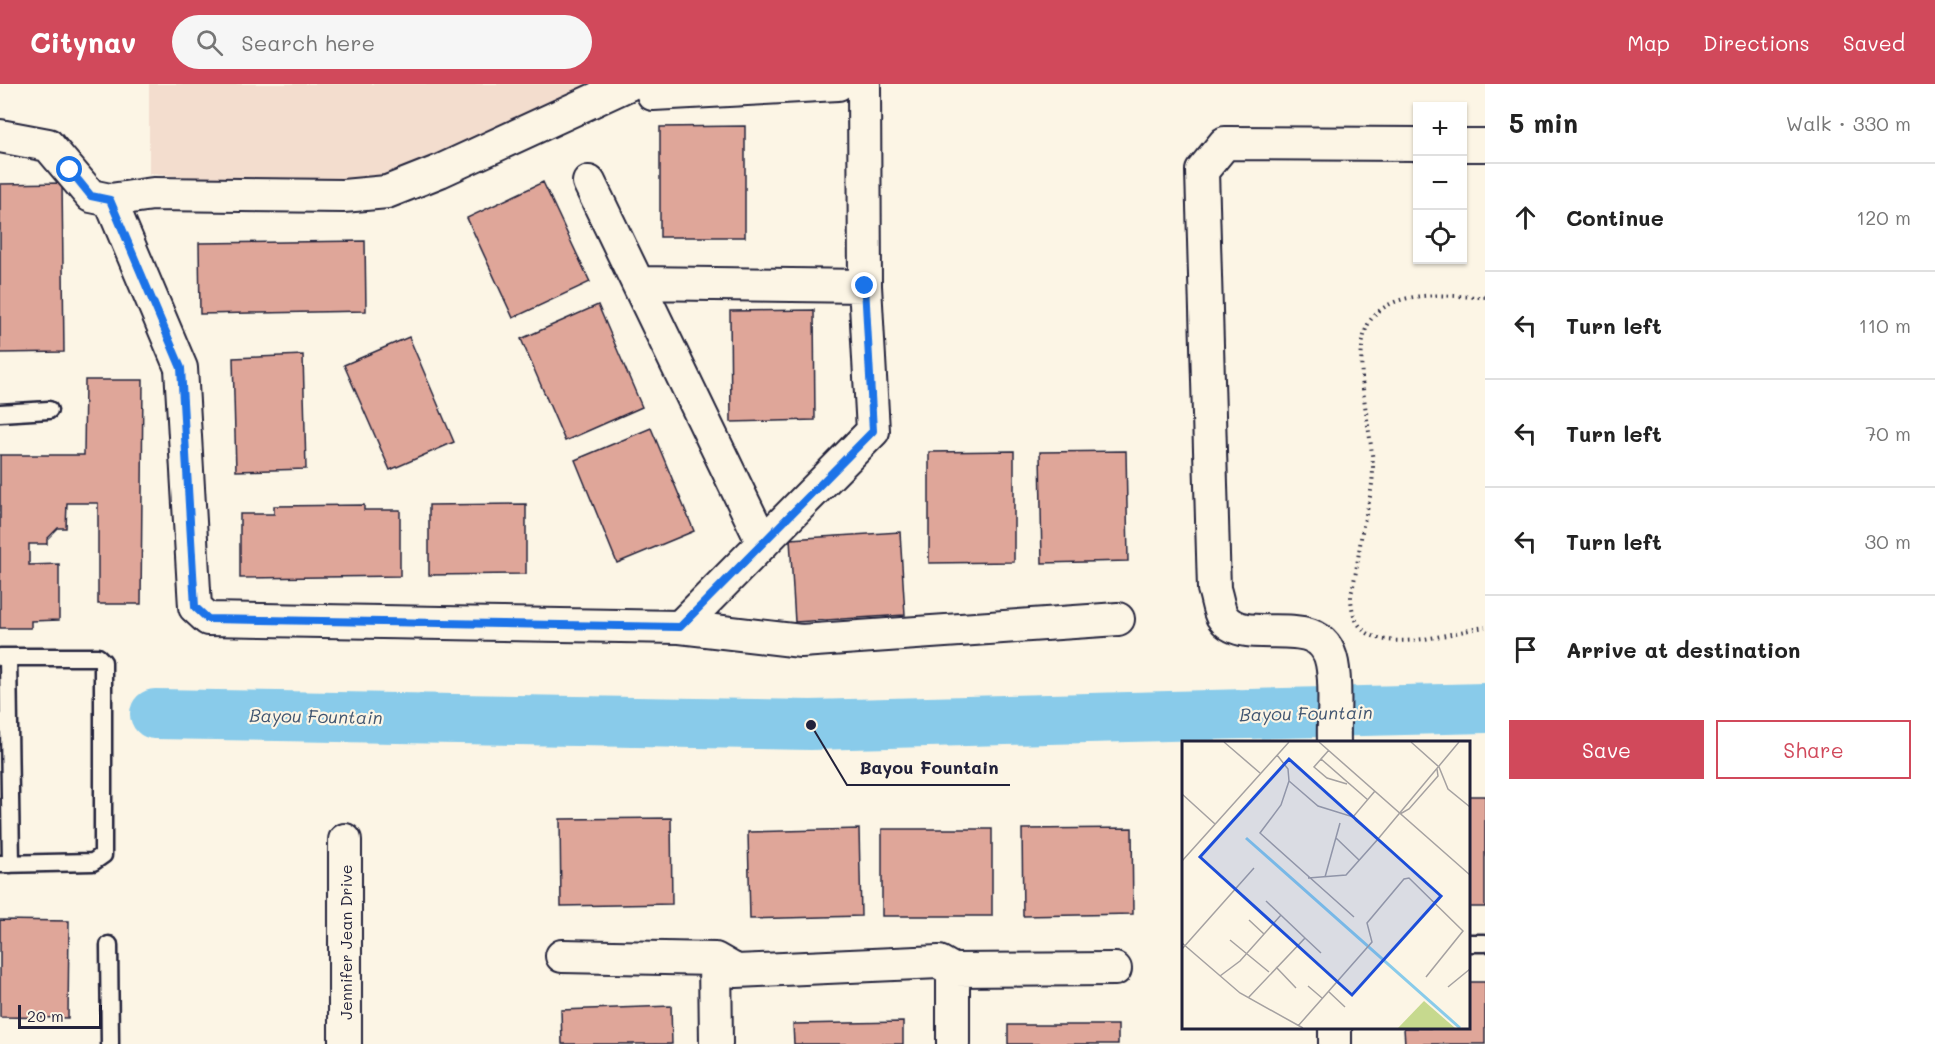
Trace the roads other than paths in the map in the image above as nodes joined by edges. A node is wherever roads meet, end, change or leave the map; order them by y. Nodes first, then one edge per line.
1 (838, 84) edge
2 (864, 84) edge
3 (641, 89) edge
4 (0, 136) edge
5 (1413, 144) edge
6 (1467, 145) edge
7 (1485, 145) edge
8 (589, 182) dead end
9 (110, 200) junction
10 (638, 283) junction
11 (865, 286) junction
12 (49, 410) dead end
13 (0, 413) edge
14 (763, 543) junction
15 (1118, 619) dead end
16 (680, 627) junction
17 (4, 657) edge
18 (1334, 741) edge
19 (345, 840) dead end
20 (5, 864) edge
21 (1485, 943) edge
22 (1470, 944) edge
23 (108, 945) dead end
24 (562, 957) dead end
25 (715, 959) junction
26 (1114, 969) dead end
27 (953, 970) junction
28 (110, 1044) edge
29 (345, 1044) edge
30 (716, 1044) edge
31 (953, 1044) edge

1 - 3 street
2 - 11 street
3 - 9 street
4 - 9 street
5 - 18 street
6 - 7 street
8 - 10 street
9 - 16 street
10 - 11 street
10 - 14 street
11 - 14 street
12 - 13 lane
14 - 16 street
15 - 16 street
17 - 20 lane
17 - 20 lane
19 - 29 street, Jennifer Jean Drive
21 - 22 lane
23 - 28 lane
24 - 25 street
25 - 27 street
25 - 30 street
26 - 27 street
27 - 31 street

